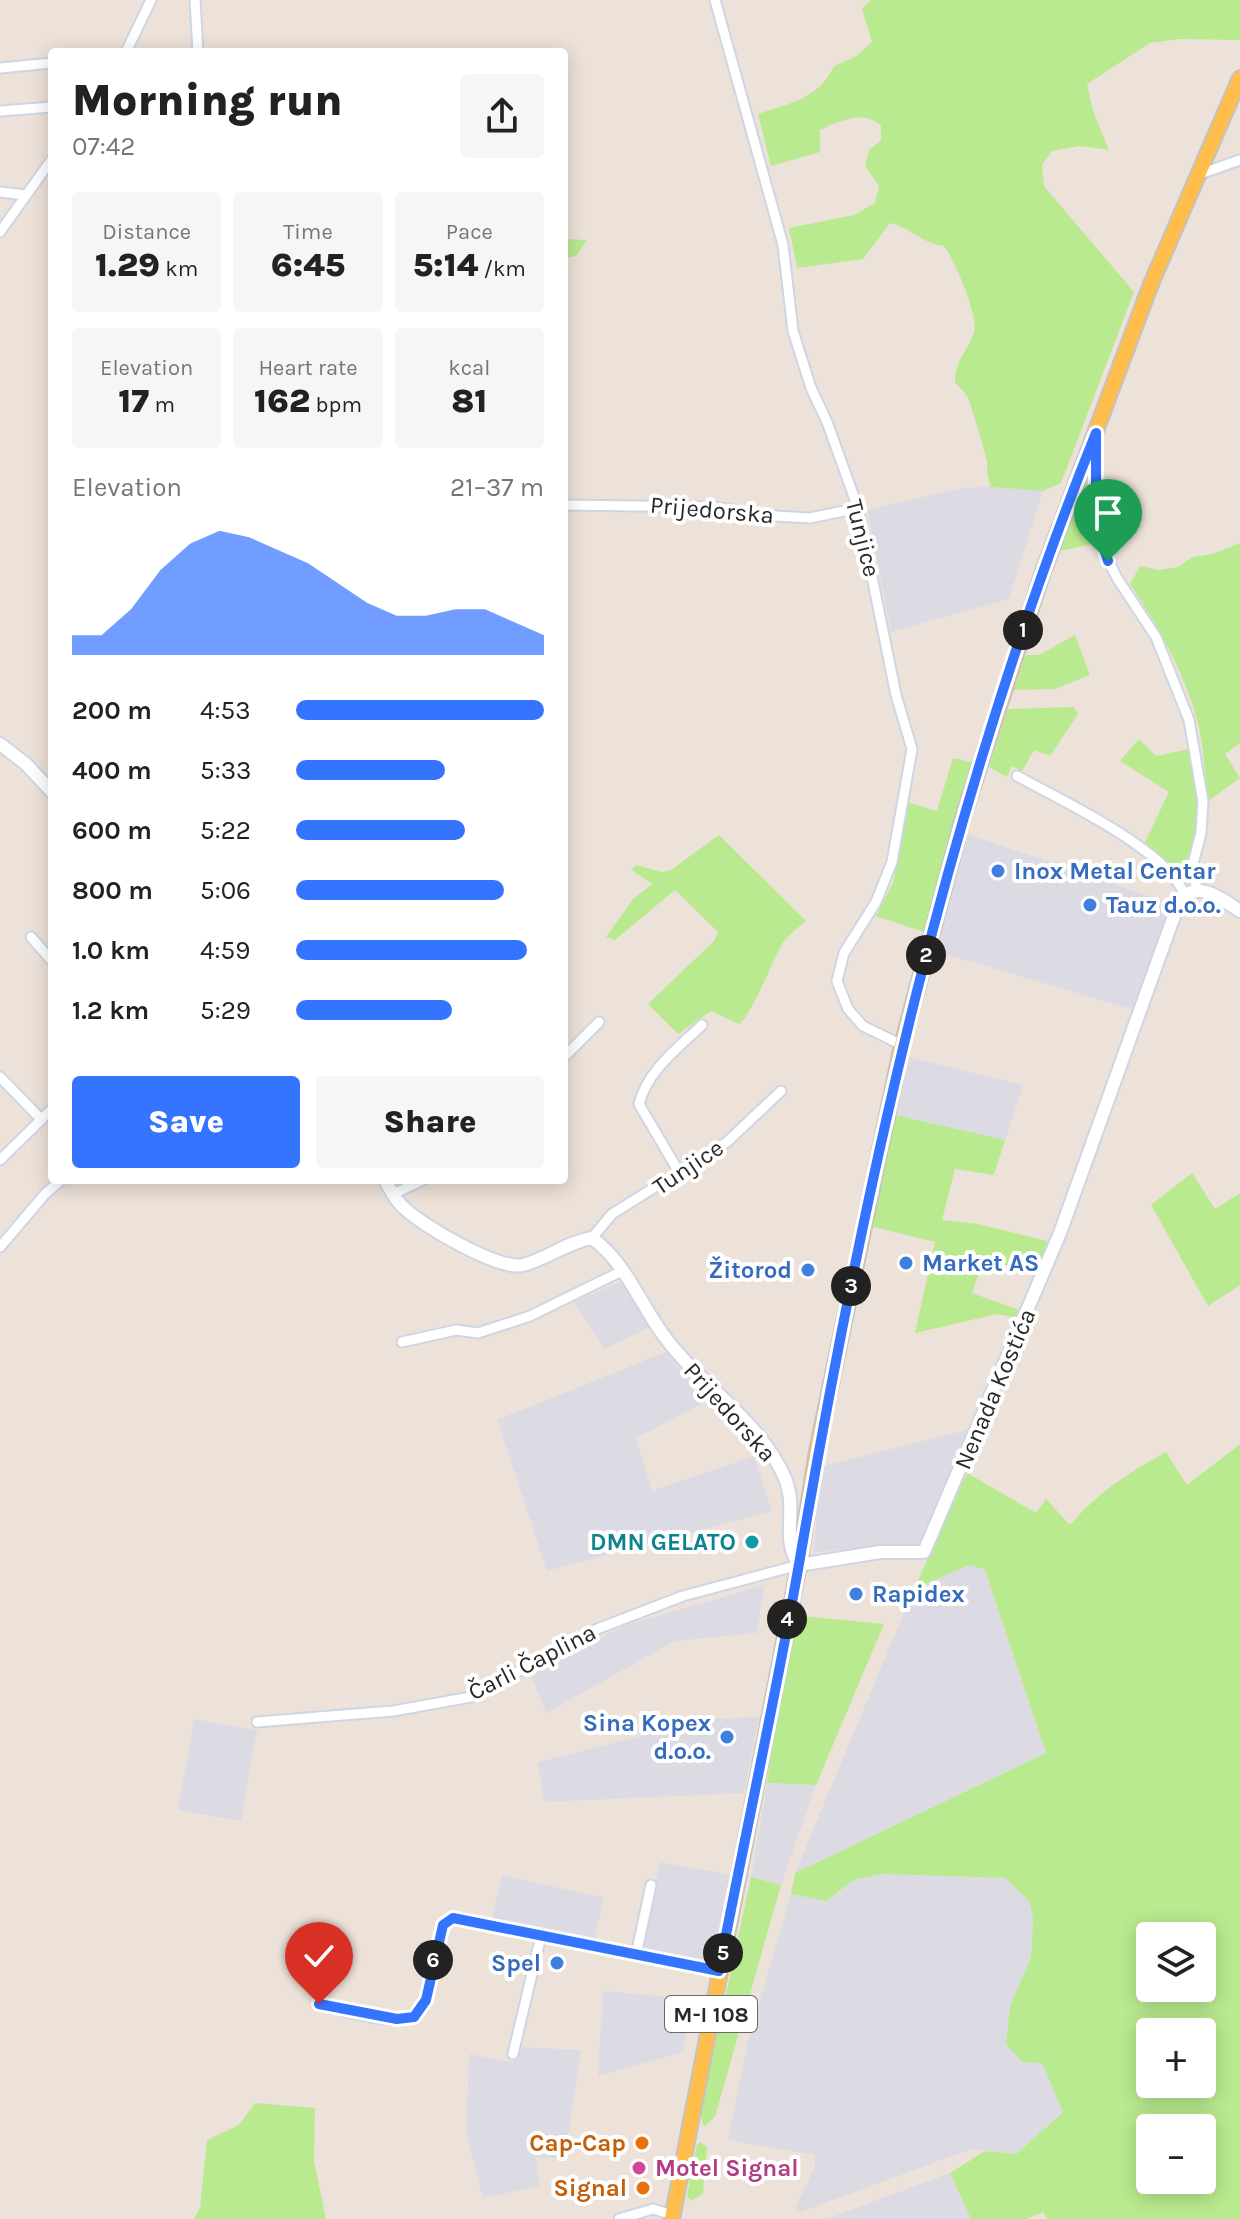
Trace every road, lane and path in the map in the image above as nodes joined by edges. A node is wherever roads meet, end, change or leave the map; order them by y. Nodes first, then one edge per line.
1 (151, 0) edge
2 (195, 0) edge
3 (715, 0) edge
4 (128, 48) edge
5 (198, 48) edge
6 (48, 63) edge
7 (0, 68) edge
8 (1240, 78) edge
9 (48, 107) edge
10 (0, 111) edge
11 (1240, 160) edge
12 (48, 165) edge
13 (1197, 175) junction
14 (0, 192) edge
15 (26, 195) junction
16 (0, 232) edge
17 (1096, 433) junction
18 (568, 505) edge
19 (858, 508) junction
20 (0, 744) edge
21 (1017, 776) dead end
22 (48, 788) edge
23 (1191, 871) junction
24 (1176, 881) junction
25 (1198, 890) junction
26 (1185, 895) junction
27 (1240, 911) edge
28 (31, 937) dead end
29 (48, 956) edge
30 (599, 1022) dead end
31 (702, 1025) dead end
32 (902, 1045) junction
33 (568, 1053) edge
34 (0, 1077) edge
35 (781, 1091) dead end
36 (48, 1113) edge
37 (41, 1119) junction
38 (1, 1158) edge
39 (680, 1174) junction
40 (56, 1184) edge
41 (387, 1184) edge
42 (414, 1184) edge
43 (393, 1194) junction
44 (592, 1238) junction
45 (0, 1247) edge
46 (624, 1270) junction
47 (402, 1342) dead end
48 (799, 1565) junction
49 (257, 1722) dead end
50 (651, 1885) dead end
51 (541, 1936) junction
52 (636, 1955) junction
53 (719, 1971) junction
54 (319, 2004) dead end
55 (513, 2054) dead end
56 (672, 2217) edge
57 (619, 2219) edge

1 - 4 street
2 - 5 street
3 - 19 street, Tunjice
6 - 7 street
8 - 13 main road, M-I 108
9 - 10 street
11 - 13 street
12 - 15 street
13 - 17 main road, M-I 108
14 - 15 street
15 - 16 street
17 - 23 street
17 - 32 main road, M-I 108
18 - 19 street, Prijedorska
19 - 32 street, Tunjice
20 - 22 street
21 - 24 street
23 - 24 street
23 - 25 street
24 - 26 street
25 - 26 street
25 - 27 street
26 - 48 street, Nenada Kostića
28 - 29 street
30 - 33 street
31 - 39 street
32 - 48 main road, M-I 108
34 - 37 street
35 - 39 street, Tunjice
36 - 37 street
37 - 38 street
39 - 44 street, Tunjice
40 - 45 street
41 - 43 street
42 - 43 street
43 - 44 street
44 - 46 street, Prijedorska
46 - 47 street
46 - 48 street, Prijedorska
48 - 49 street, Čarli Čaplina
48 - 53 main road, M-I 108
50 - 52 street
51 - 52 street
51 - 54 street
51 - 55 street
52 - 53 street
53 - 56 main road, M-I 108
56 - 57 street

